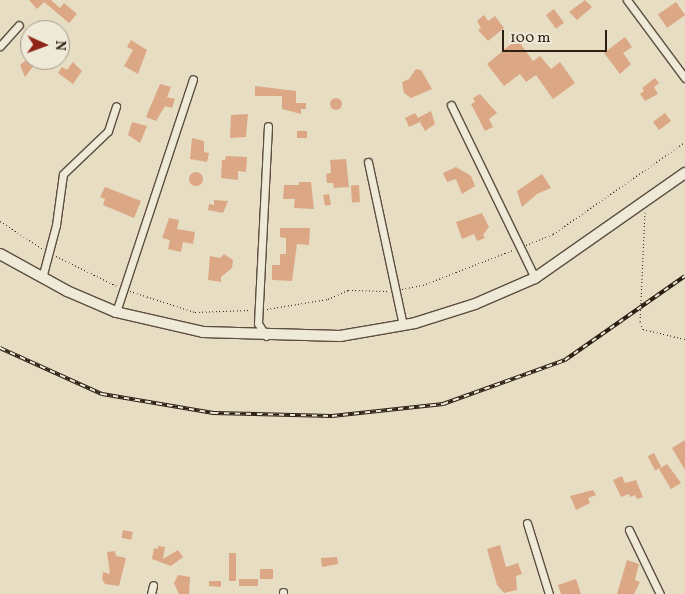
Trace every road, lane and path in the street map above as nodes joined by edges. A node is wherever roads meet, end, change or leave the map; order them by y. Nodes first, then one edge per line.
1 (627, 0) edge
2 (19, 26) dead end
3 (0, 46) edge
4 (685, 78) edge
5 (193, 79) dead end
6 (451, 105) dead end
7 (116, 106) dead end
8 (268, 126) dead end
9 (685, 142) edge
10 (368, 162) dead end
11 (685, 173) edge
12 (643, 205) junction
13 (0, 221) edge
14 (520, 247) junction
15 (48, 252) junction
16 (0, 254) edge
17 (42, 278) junction
18 (535, 278) junction
19 (124, 289) junction
20 (395, 290) junction
21 (259, 310) junction
22 (116, 312) junction
23 (258, 323) junction
24 (403, 325) junction
25 (249, 335) junction
26 (266, 336) junction
27 (685, 339) edge
28 (527, 523) dead end
29 (629, 530) dead end
30 (153, 585) dead end
31 (151, 594) edge
32 (549, 594) edge
33 (660, 594) edge

1 - 4 street
2 - 3 street
5 - 19 street
6 - 14 street
7 - 15 street
8 - 21 street
9 - 14 path
10 - 20 street
11 - 12 street
12 - 18 street
12 - 27 path
13 - 15 path
14 - 18 street
14 - 20 path
15 - 17 street
15 - 19 path
16 - 17 street
17 - 22 street
18 - 24 street
19 - 21 path
19 - 22 street
20 - 21 path
20 - 24 street
21 - 23 street
22 - 25 street
23 - 25 street
23 - 26 street
24 - 26 street
25 - 26 street
28 - 32 street
29 - 33 street
30 - 31 street

